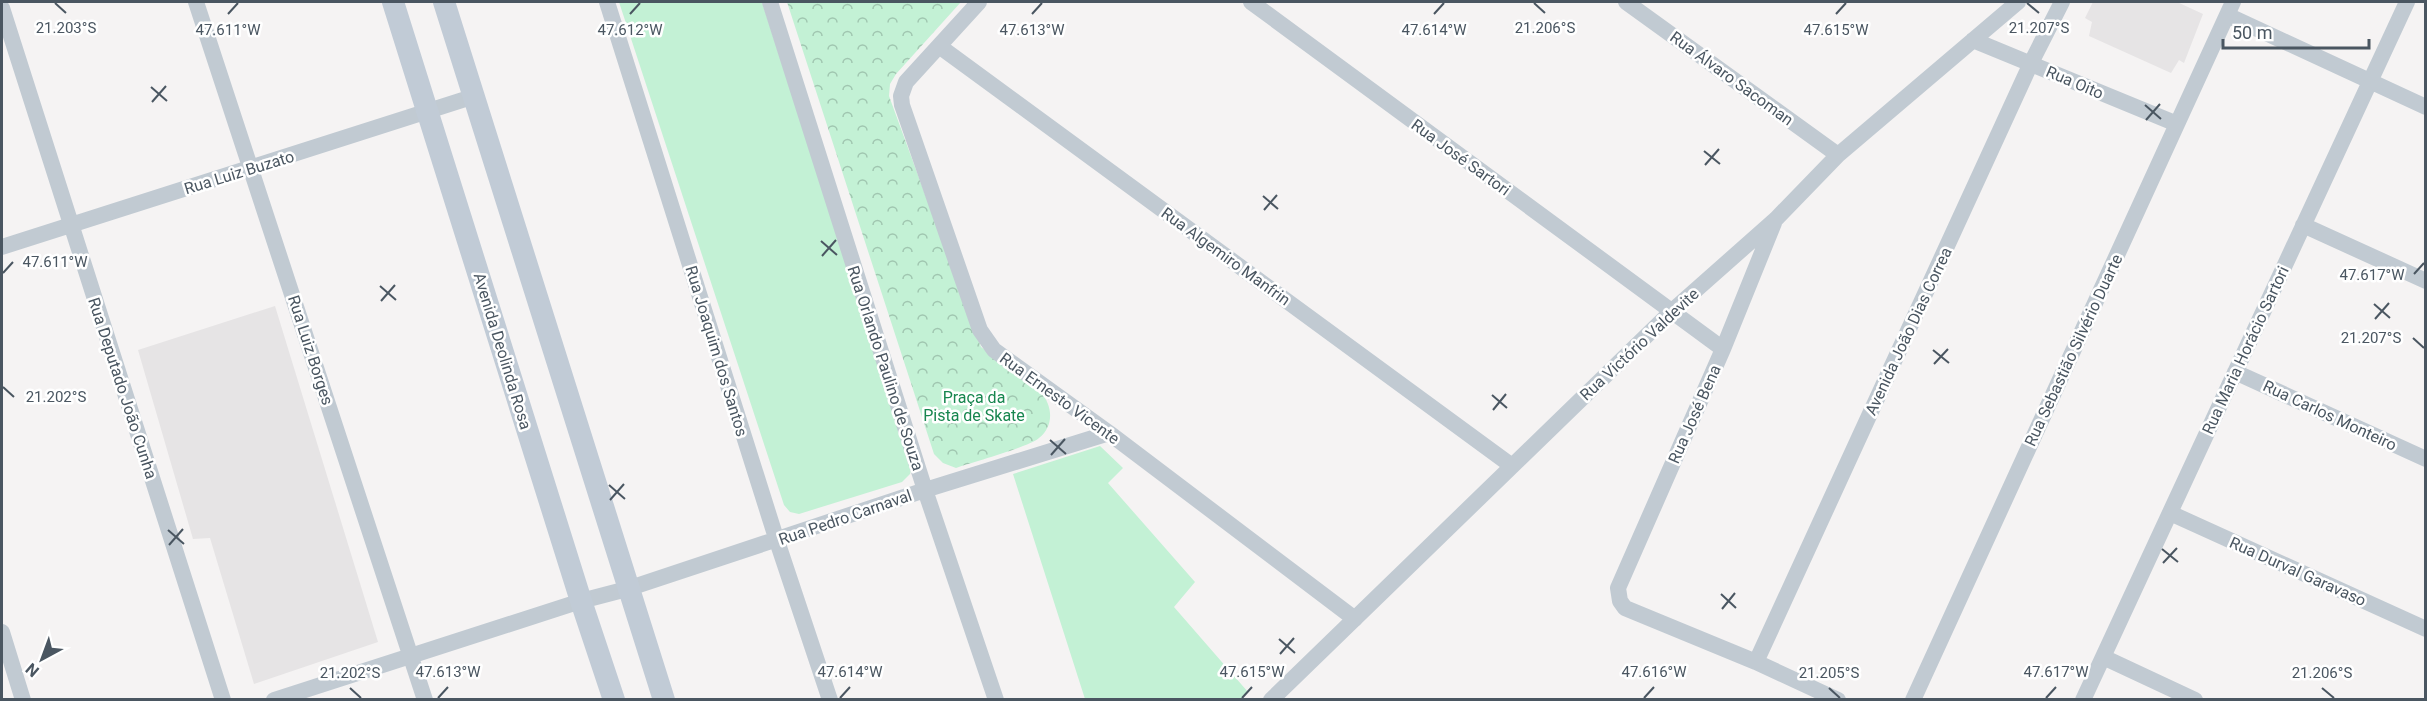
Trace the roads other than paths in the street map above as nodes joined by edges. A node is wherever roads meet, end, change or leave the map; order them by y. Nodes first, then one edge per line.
1 (196, 2) edge
2 (393, 2) edge
3 (444, 2) edge
4 (607, 2) edge
5 (770, 2) edge
6 (979, 2) edge
7 (1251, 2) edge
8 (1626, 2) edge
9 (2018, 2) edge
10 (2062, 2) edge
11 (2407, 2) edge
12 (2, 8) edge
13 (2230, 8) edge
14 (1973, 40) junction
15 (939, 45) junction
16 (2031, 63) junction
17 (2370, 81) junction
18 (475, 96) junction
19 (2426, 106) edge
20 (429, 111) junction
21 (2177, 124) junction
22 (1838, 155) junction
23 (251, 169) junction
24 (1776, 219) junction
25 (71, 224) junction
26 (2303, 225) junction
27 (2, 247) edge
28 (2426, 281) edge
29 (1671, 312) junction
30 (1723, 349) junction
31 (2235, 372) junction
32 (1109, 433) junction
33 (2426, 459) edge
34 (1512, 466) junction
35 (925, 490) junction
36 (2170, 513) junction
37 (777, 541) junction
38 (627, 589) junction
39 (581, 602) junction
40 (1355, 619) junction
41 (2426, 629) edge
42 (2, 632) edge
43 (411, 655) junction
44 (2103, 657) junction
45 (1756, 662) junction
46 (23, 699) edge
47 (223, 699) edge
48 (274, 699) edge
49 (425, 699) edge
50 (614, 699) edge
51 (664, 699) edge
52 (830, 699) edge
53 (996, 699) edge
54 (1271, 699) edge
55 (1838, 699) edge
56 (1913, 699) edge
57 (2083, 699) edge
58 (2195, 699) edge

1 - 23 street, Rua Luiz Borges
2 - 20 street, Avenida Deolinda Rosa
3 - 18 street
4 - 37 street, Rua Joaquim dos Santos
5 - 35 street, Rua Orlando Paulino de Souza
6 - 15 street
7 - 29 street, Rua José Sartori
8 - 22 street, Rua Álvaro Sacoman
9 - 14 street, Rua Victório Valdevite
10 - 16 street, Avenida João Dias Correa
11 - 17 street, Rua Maria Horácio Sartori
12 - 25 street, Rua Deputado João Cunha
13 - 17 street
13 - 21 street, Rua Sebastião Silvério Duarte
14 - 16 street, Rua Oito
14 - 22 street, Rua Victório Valdevite
15 - 32 street, Rua Ernesto Vicente
15 - 34 street, Rua Algemiro Manfrin
16 - 21 street, Rua Oito
16 - 45 street, Avenida João Dias Correa
17 - 19 street
17 - 26 street, Rua Maria Horácio Sartori
18 - 20 street, Rua Luiz Buzato
18 - 38 street
20 - 23 street, Rua Luiz Buzato
20 - 39 street, Avenida Deolinda Rosa
21 - 56 street, Rua Sebastião Silvério Duarte
22 - 24 street, Rua Victório Valdevite
23 - 25 street, Rua Luiz Buzato
23 - 43 street, Rua Luiz Borges
24 - 29 street, Rua Victório Valdevite
24 - 30 street, Rua José Bena
25 - 27 street, Rua Luiz Buzato
25 - 47 street, Rua Deputado João Cunha
26 - 28 street
26 - 31 street, Rua Maria Horácio Sartori
29 - 30 street, Rua José Sartori
29 - 34 street, Rua Victório Valdevite
30 - 45 street, Rua José Bena
31 - 33 street, Rua Carlos Monteiro
31 - 36 street, Rua Maria Horácio Sartori
32 - 35 street, Rua Pedro Carnaval
32 - 40 street, Rua Ernesto Vicente
34 - 40 street, Rua Victório Valdevite
35 - 37 street, Rua Pedro Carnaval
35 - 53 street, Rua Orlando Paulino de Souza
36 - 41 street, Rua Durval Garavaso
36 - 44 street, Rua Maria Horácio Sartori
37 - 38 street, Rua Pedro Carnaval
37 - 52 street, Rua Joaquim dos Santos
38 - 39 street, Rua Pedro Carnaval
38 - 51 street
39 - 43 street, Rua Pedro Carnaval
39 - 50 street, Avenida Deolinda Rosa
40 - 54 street, Rua Victório Valdevite
42 - 46 street
43 - 48 street, Rua Pedro Carnaval
43 - 49 street, Rua Luiz Borges
44 - 57 street, Rua Maria Horácio Sartori
44 - 58 street
45 - 55 street

